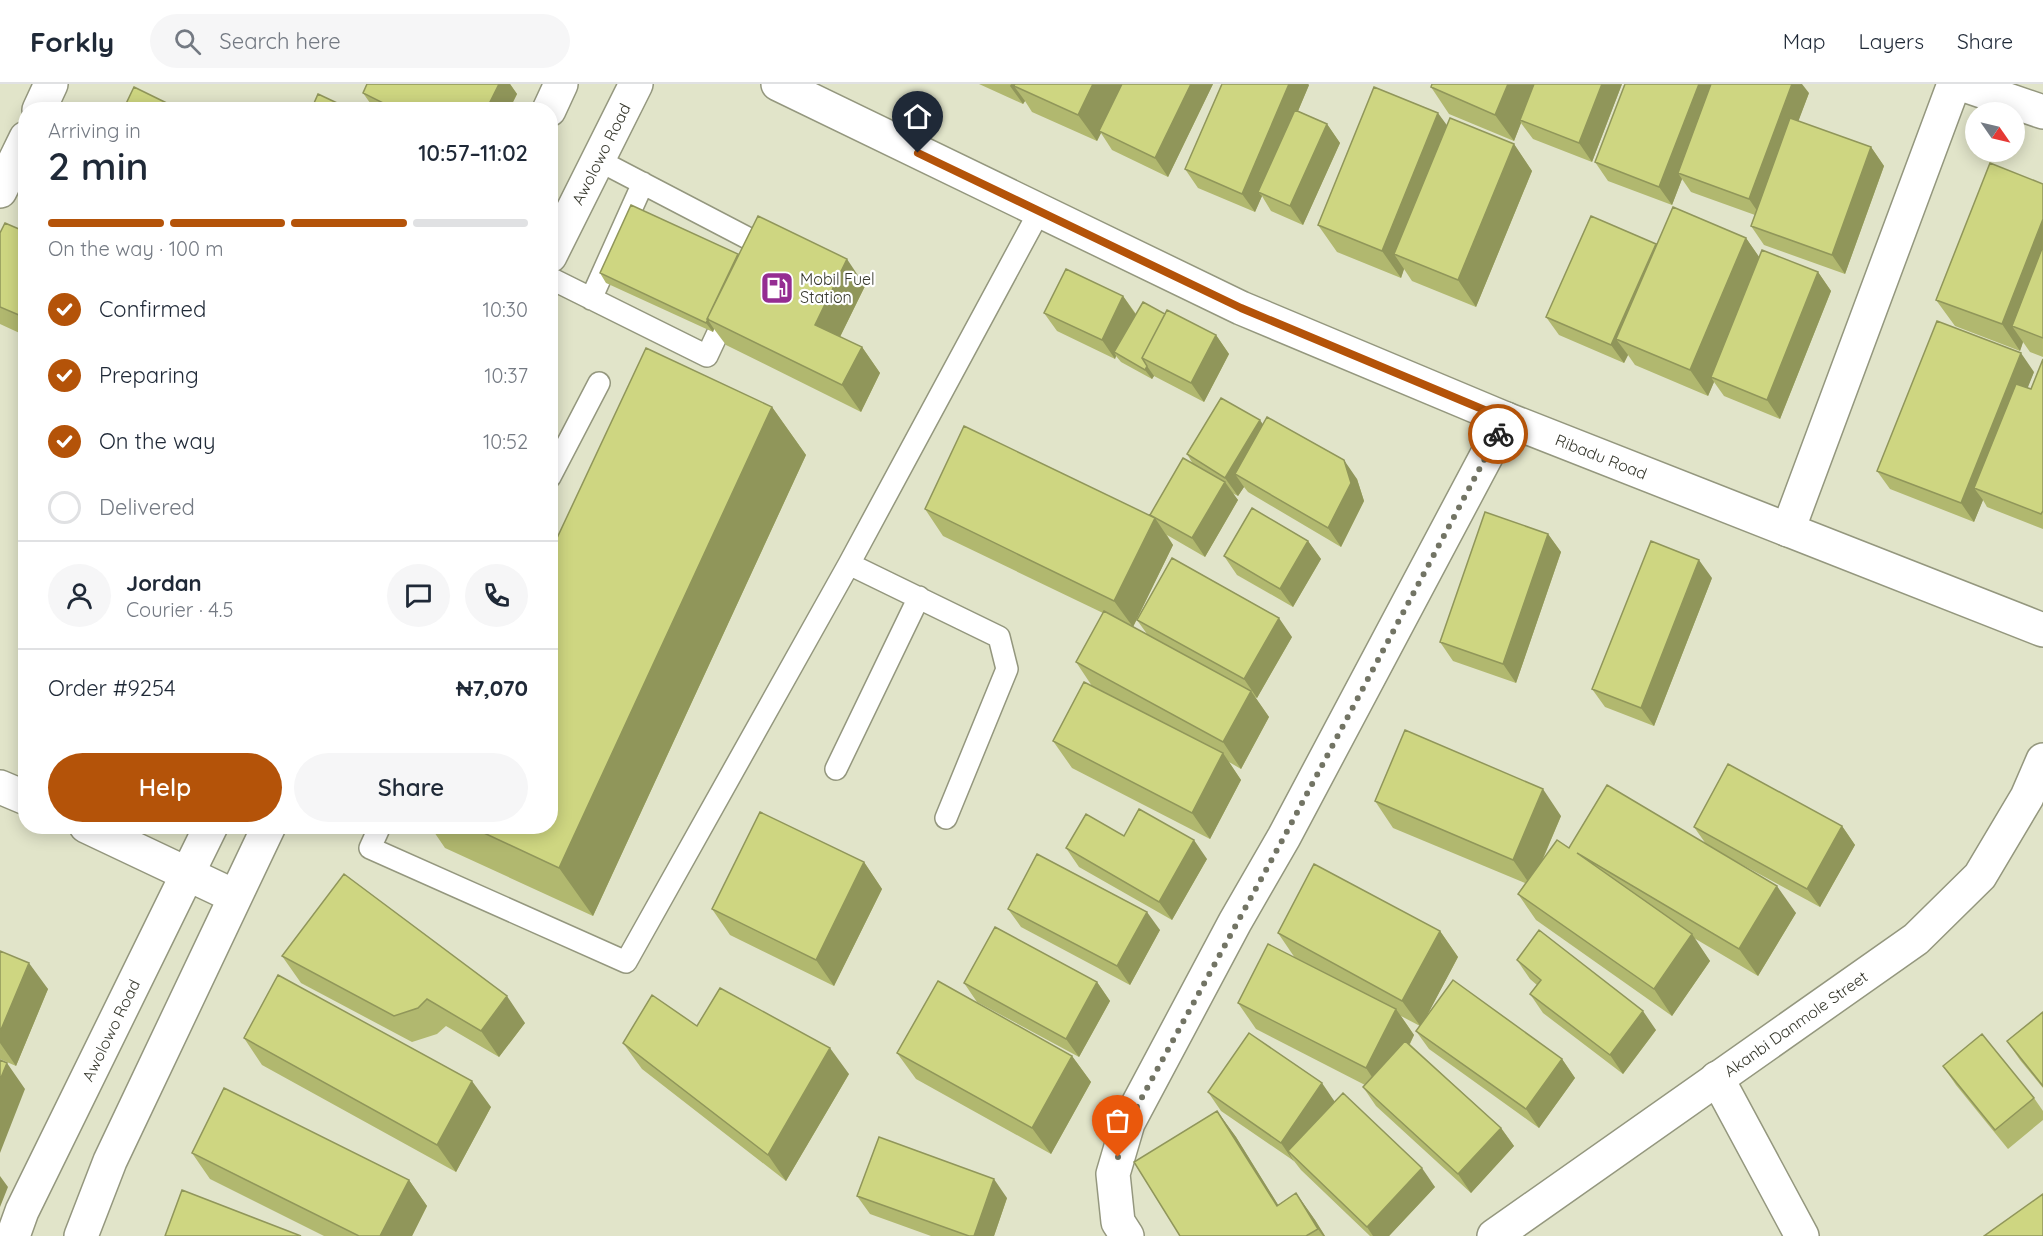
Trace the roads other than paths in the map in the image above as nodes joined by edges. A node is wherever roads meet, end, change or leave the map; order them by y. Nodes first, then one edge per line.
1 (51, 84) edge
2 (561, 84) edge
3 (636, 84) edge
4 (778, 84) edge
5 (1954, 84) edge
6 (1961, 84) edge
7 (43, 102) edge
8 (553, 102) edge
9 (2043, 112) edge
10 (18, 154) edge
11 (598, 160) junction
12 (643, 183) junction
13 (0, 191) edge
14 (1039, 212) junction
15 (558, 240) edge
16 (558, 282) edge
17 (591, 298) junction
18 (599, 383) dead end
19 (1506, 419) junction
20 (558, 462) edge
21 (1788, 530) junction
22 (849, 564) junction
23 (919, 597) junction
24 (2043, 630) edge
25 (2043, 760) edge
26 (836, 769) dead end
27 (0, 786) edge
28 (18, 794) edge
29 (946, 818) dead end
30 (103, 834) edge
31 (207, 834) edge
32 (265, 834) edge
33 (376, 834) edge
34 (189, 874) junction
35 (234, 896) junction
36 (1717, 1078) junction
37 (13, 1236) edge
38 (81, 1236) edge
39 (1126, 1236) edge
40 (1494, 1236) edge
41 (1803, 1236) edge

1 - 7 street
2 - 8 street
3 - 11 street, Awolowo Road
4 - 14 street, Ribadu Road
5 - 21 street
6 - 9 street
10 - 13 street
11 - 12 lane
11 - 15 street, Awolowo Road
12 - 17 lane
12 - 17 lane
14 - 19 street, Ribadu Road
14 - 22 lane
16 - 17 lane
18 - 20 lane
19 - 21 street, Ribadu Road
19 - 39 street
21 - 24 street, Ribadu Road
22 - 23 lane
22 - 33 lane
23 - 26 lane
23 - 29 lane
25 - 36 street, Akanbi Danmole Street
27 - 28 street
30 - 34 street
31 - 34 street, Awolowo Road
32 - 35 street
34 - 35 street
34 - 37 street, Awolowo Road
35 - 38 street
36 - 40 street, Akanbi Danmole Street
36 - 41 street

